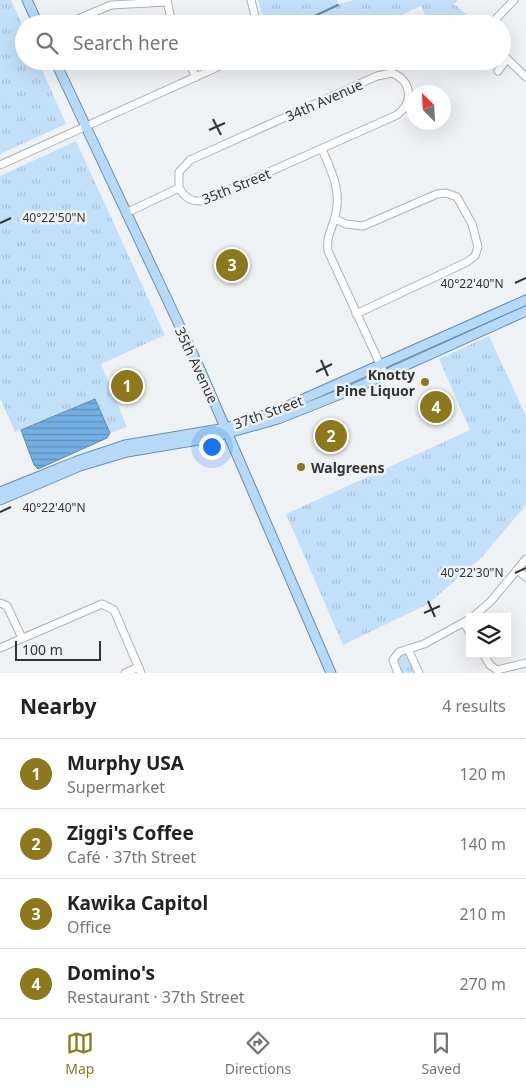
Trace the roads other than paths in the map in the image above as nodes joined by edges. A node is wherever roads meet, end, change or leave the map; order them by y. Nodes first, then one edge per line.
1 (27, 0) edge
2 (251, 0) edge
3 (514, 0) edge
4 (167, 1) edge
5 (34, 15) edge
6 (87, 15) edge
7 (170, 15) edge
8 (255, 15) edge
9 (499, 15) edge
10 (511, 63) edge
11 (59, 70) edge
12 (192, 70) edge
13 (211, 70) edge
14 (196, 77) junction
15 (526, 77) edge
16 (86, 127) junction
17 (322, 149) junction
18 (0, 165) edge
19 (179, 188) junction
20 (126, 213) junction
21 (334, 219) junction
22 (526, 300) edge
23 (526, 311) edge
24 (356, 314) junction
25 (381, 366) junction
26 (385, 375) junction
27 (227, 431) junction
28 (0, 492) edge
29 (0, 500) edge
30 (526, 559) edge
31 (517, 570) junction
32 (526, 577) edge
33 (0, 603) edge
34 (477, 613) edge
35 (466, 622) edge
36 (22, 638) junction
37 (0, 648) edge
38 (408, 649) junction
39 (486, 658) edge
40 (526, 663) edge
41 (140, 670) edge
42 (125, 673) edge
43 (331, 673) edge
44 (398, 673) edge
45 (419, 673) edge

1 - 5 main road
2 - 8 street
3 - 9 street
4 - 6 street
4 - 7 street
10 - 15 street
11 - 16 main road, 35th Avenue
12 - 14 street
13 - 14 street
14 - 16 street
16 - 18 street
16 - 20 main road, 35th Avenue
17 - 19 street, 35th Street
17 - 19 street, 34th Avenue
17 - 21 street
19 - 20 street
20 - 27 main road, 35th Avenue
21 - 24 street
21 - 24 street
22 - 25 main road, 37th Street
23 - 26 main road, 37th Street
24 - 25 street
25 - 26 street
25 - 27 main road, 37th Street
26 - 27 main road, 37th Street
27 - 28 main road, 37th Street
27 - 29 main road, 37th Street
27 - 43 main road, 35th Avenue
30 - 31 street
31 - 32 street
31 - 34 street
33 - 36 street
35 - 38 street
36 - 37 street
36 - 41 street
38 - 44 street
38 - 45 street
39 - 40 street
41 - 42 street

